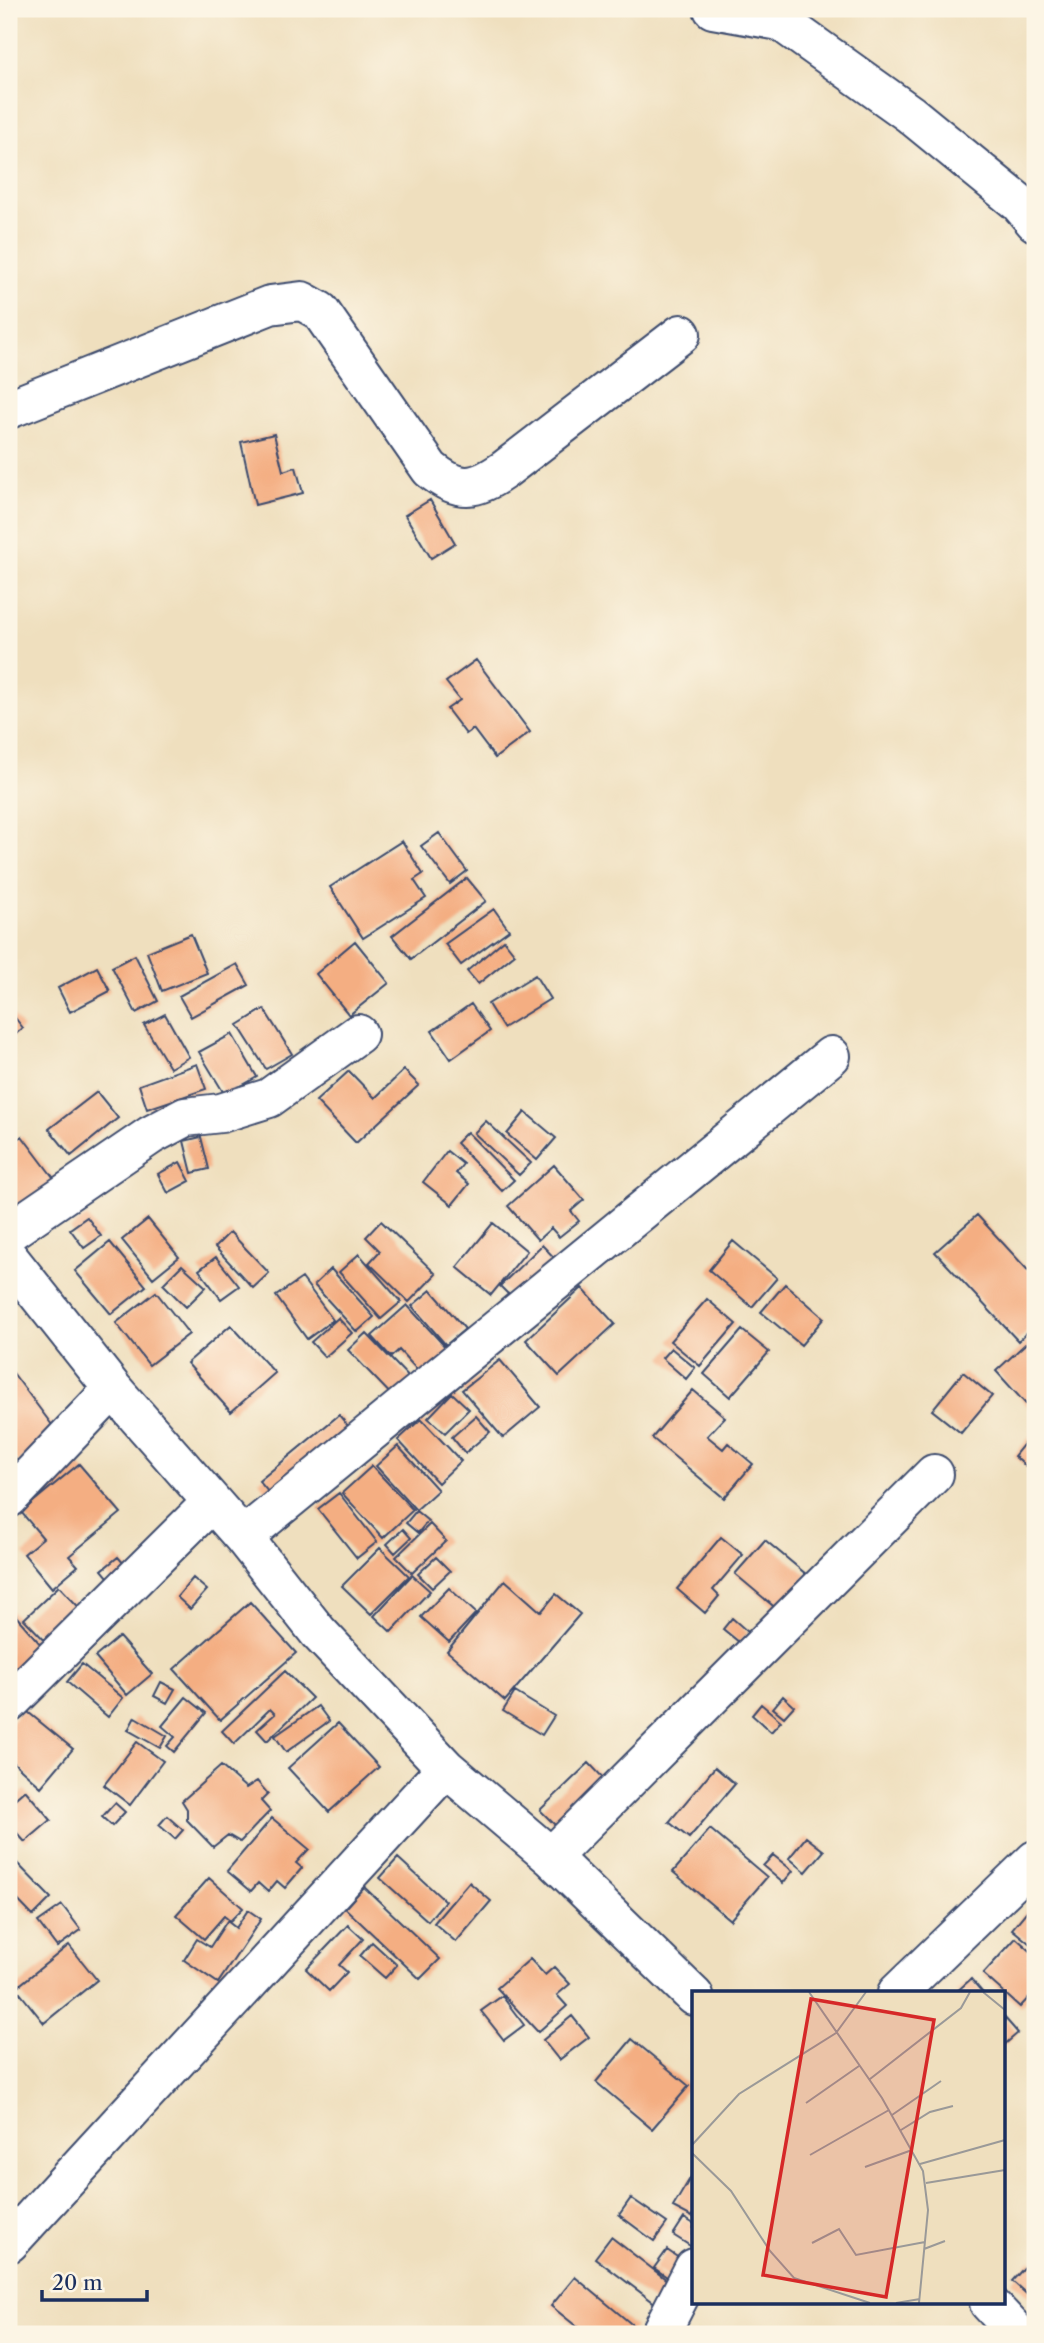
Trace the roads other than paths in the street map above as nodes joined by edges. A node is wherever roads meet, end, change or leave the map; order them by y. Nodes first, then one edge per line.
1 (713, 9) edge
2 (1035, 222) edge
3 (681, 334) dead end
4 (9, 409) edge
5 (358, 1034) dead end
6 (831, 1056) dead end
7 (9, 1232) edge
8 (9, 1258) edge
9 (113, 1389) junction
10 (934, 1474) dead end
11 (9, 1499) edge
12 (212, 1502) junction
13 (243, 1537) junction
14 (9, 1703) edge
15 (446, 1768) junction
16 (551, 1857) junction
17 (1035, 1860) edge
18 (899, 1991) edge
19 (692, 1994) edge
20 (9, 2243) edge
21 (692, 2272) edge
22 (660, 2334) edge

1 - 2 street
3 - 4 street
5 - 7 street
6 - 13 street
8 - 9 street
9 - 11 street
9 - 12 street
10 - 16 street
12 - 13 street
12 - 14 street
13 - 15 street
15 - 16 street
15 - 20 street
16 - 19 street
17 - 18 street
21 - 22 street

